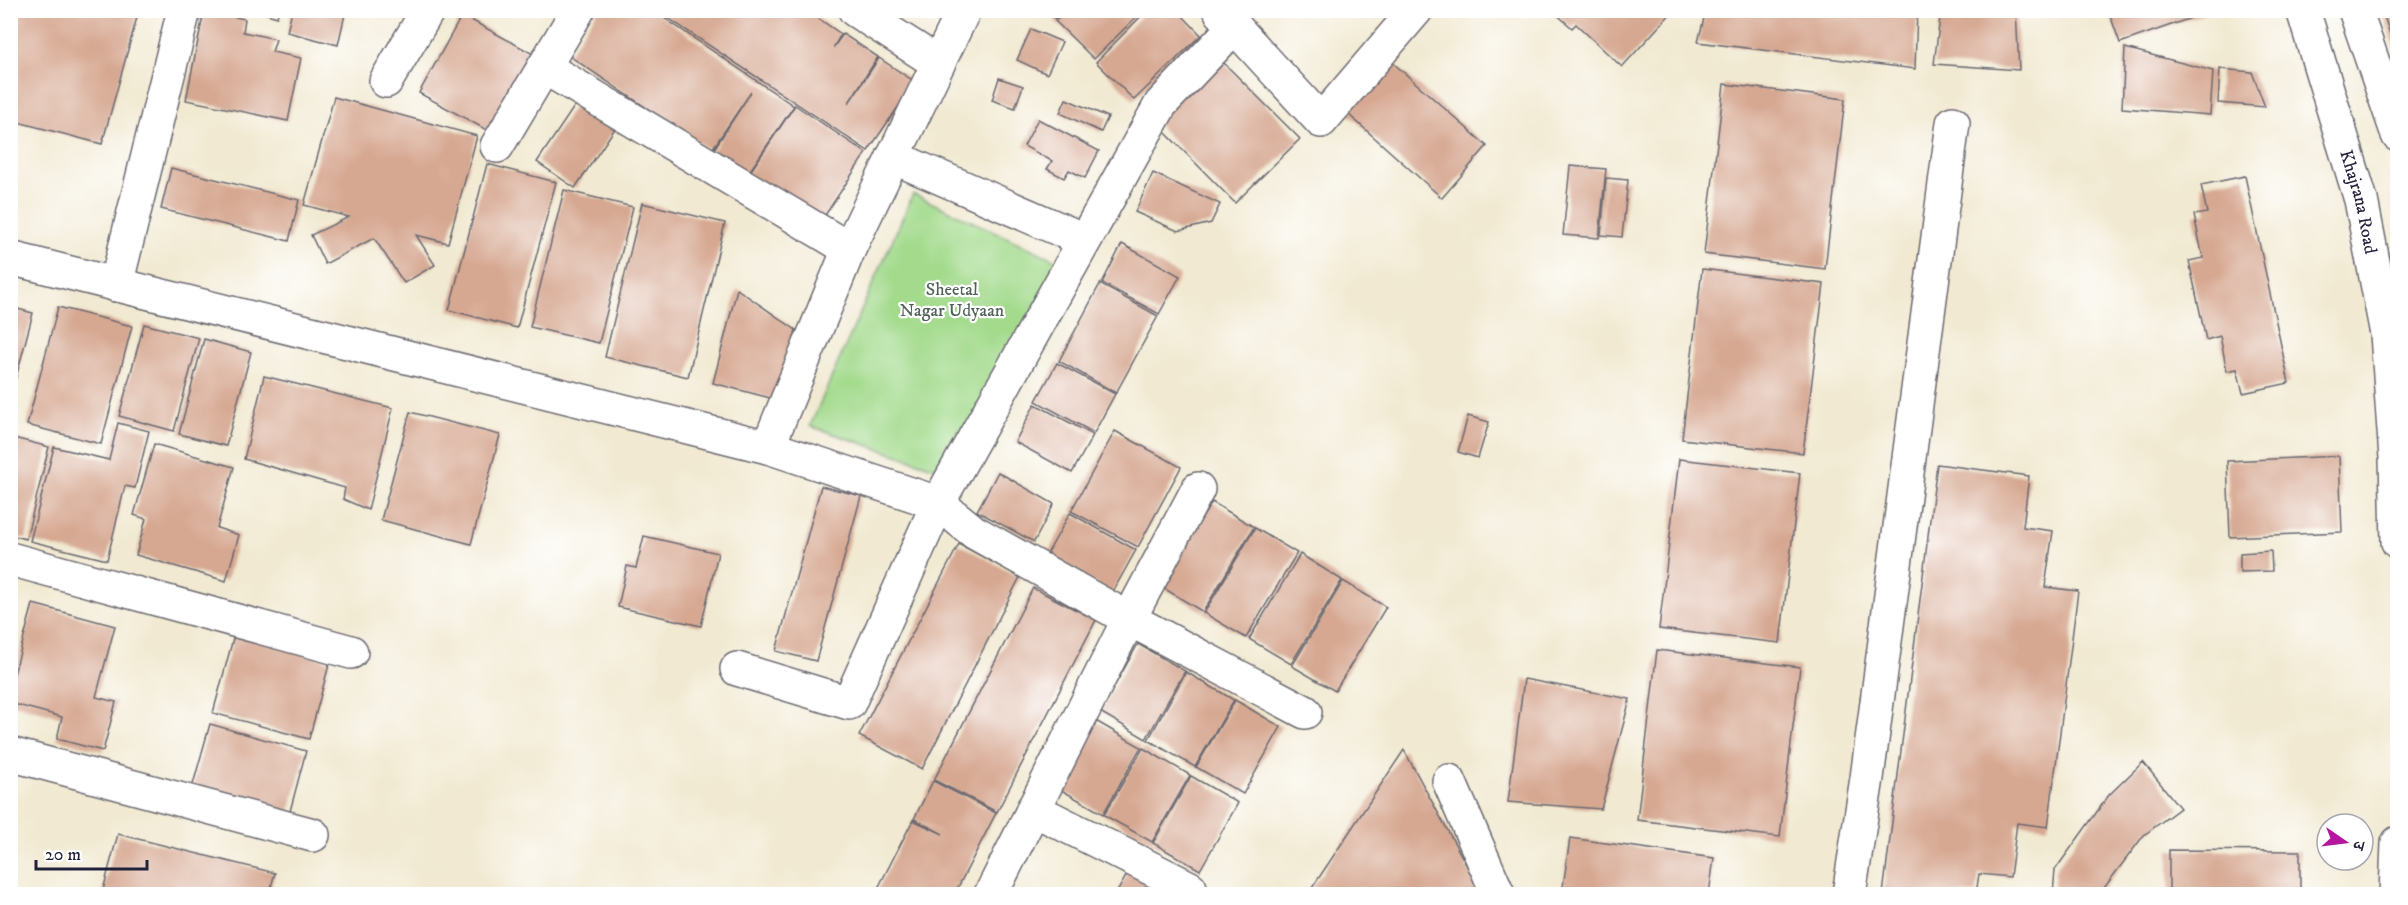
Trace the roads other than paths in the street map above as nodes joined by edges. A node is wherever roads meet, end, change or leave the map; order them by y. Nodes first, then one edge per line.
1 (184, 10) edge
2 (428, 10) edge
3 (578, 10) edge
4 (855, 10) edge
5 (964, 10) edge
6 (1416, 10) edge
7 (2303, 10) edge
8 (2355, 10) edge
9 (1227, 18) edge
10 (938, 63) junction
11 (544, 67) junction
12 (386, 81) dead end
13 (1953, 123) dead end
14 (2397, 135) edge
15 (497, 146) dead end
16 (893, 157) junction
17 (1084, 240) junction
18 (849, 249) junction
19 (10, 258) edge
20 (116, 285) junction
21 (768, 447) junction
22 (1198, 489) dead end
23 (938, 503) junction
24 (2397, 542) edge
25 (10, 559) edge
26 (1129, 619) junction
27 (351, 652) dead end
28 (736, 669) dead end
29 (1305, 712) dead end
30 (10, 754) edge
31 (1449, 781) dead end
32 (1034, 809) junction
33 (313, 835) dead end
34 (2397, 843) edge
35 (1190, 888) dead end
36 (991, 894) edge
37 (1498, 894) edge
38 (1849, 894) edge
39 (2396, 894) edge

1 - 20 street
2 - 12 street
3 - 11 street
4 - 10 street
5 - 10 street
6 - 9 street
7 - 24 street, Khajrana Road
8 - 14 street
9 - 17 street
10 - 16 street
11 - 15 street
11 - 18 street
13 - 38 street
16 - 17 street
16 - 18 street
17 - 23 street
18 - 21 street
19 - 20 street
20 - 21 street
21 - 23 street
22 - 26 street
23 - 26 street
23 - 28 street
25 - 27 street
26 - 29 street
26 - 32 street
30 - 33 street
31 - 37 street
32 - 35 street
32 - 36 street
34 - 39 street

